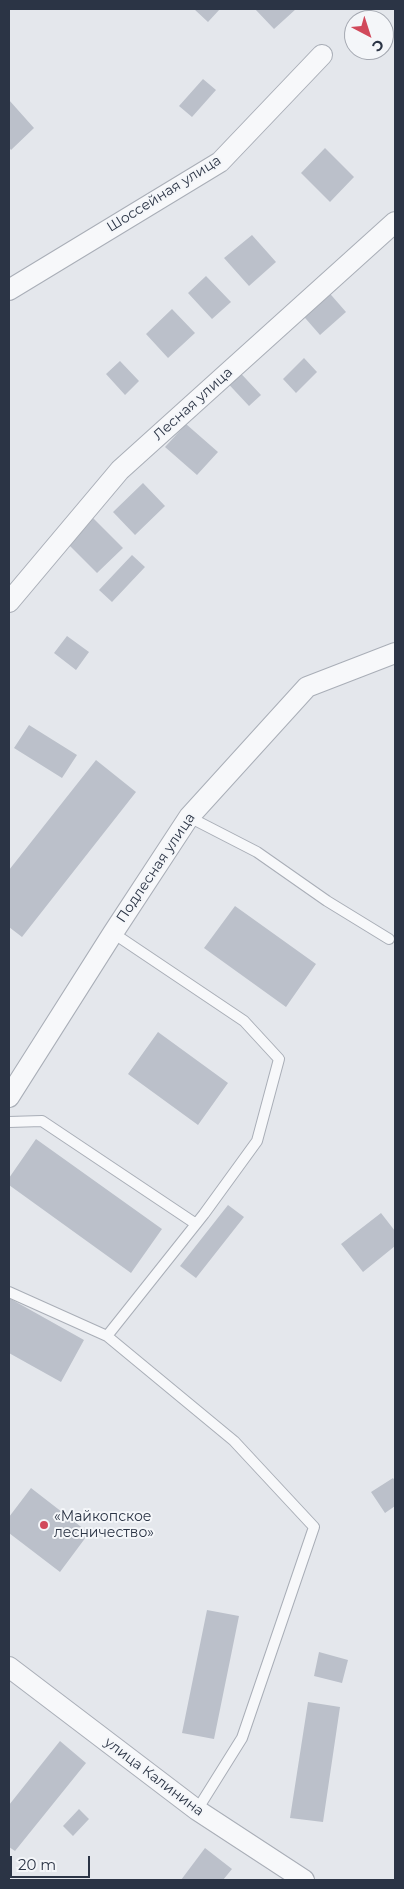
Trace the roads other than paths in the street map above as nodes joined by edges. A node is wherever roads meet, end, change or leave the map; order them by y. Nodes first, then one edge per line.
1 (322, 55) dead end
2 (395, 222) edge
3 (9, 290) edge
4 (9, 602) edge
5 (395, 653) edge
6 (189, 816) junction
7 (112, 933) junction
8 (389, 939) dead end
9 (9, 1097) edge
10 (9, 1122) edge
11 (196, 1224) junction
12 (9, 1292) edge
13 (107, 1336) junction
14 (9, 1667) edge
15 (197, 1810) junction
16 (304, 1880) edge

1 - 3 street, Шоссейная улица
2 - 4 street, Лесная улица
5 - 6 street, Подлесная улица
6 - 7 street, Подлесная улица
6 - 8 lane
7 - 9 street, Подлесная улица
7 - 11 lane
10 - 11 lane
11 - 13 lane
12 - 13 lane
13 - 15 lane
14 - 15 street, улица Калинина
15 - 16 street, улица Калинина

